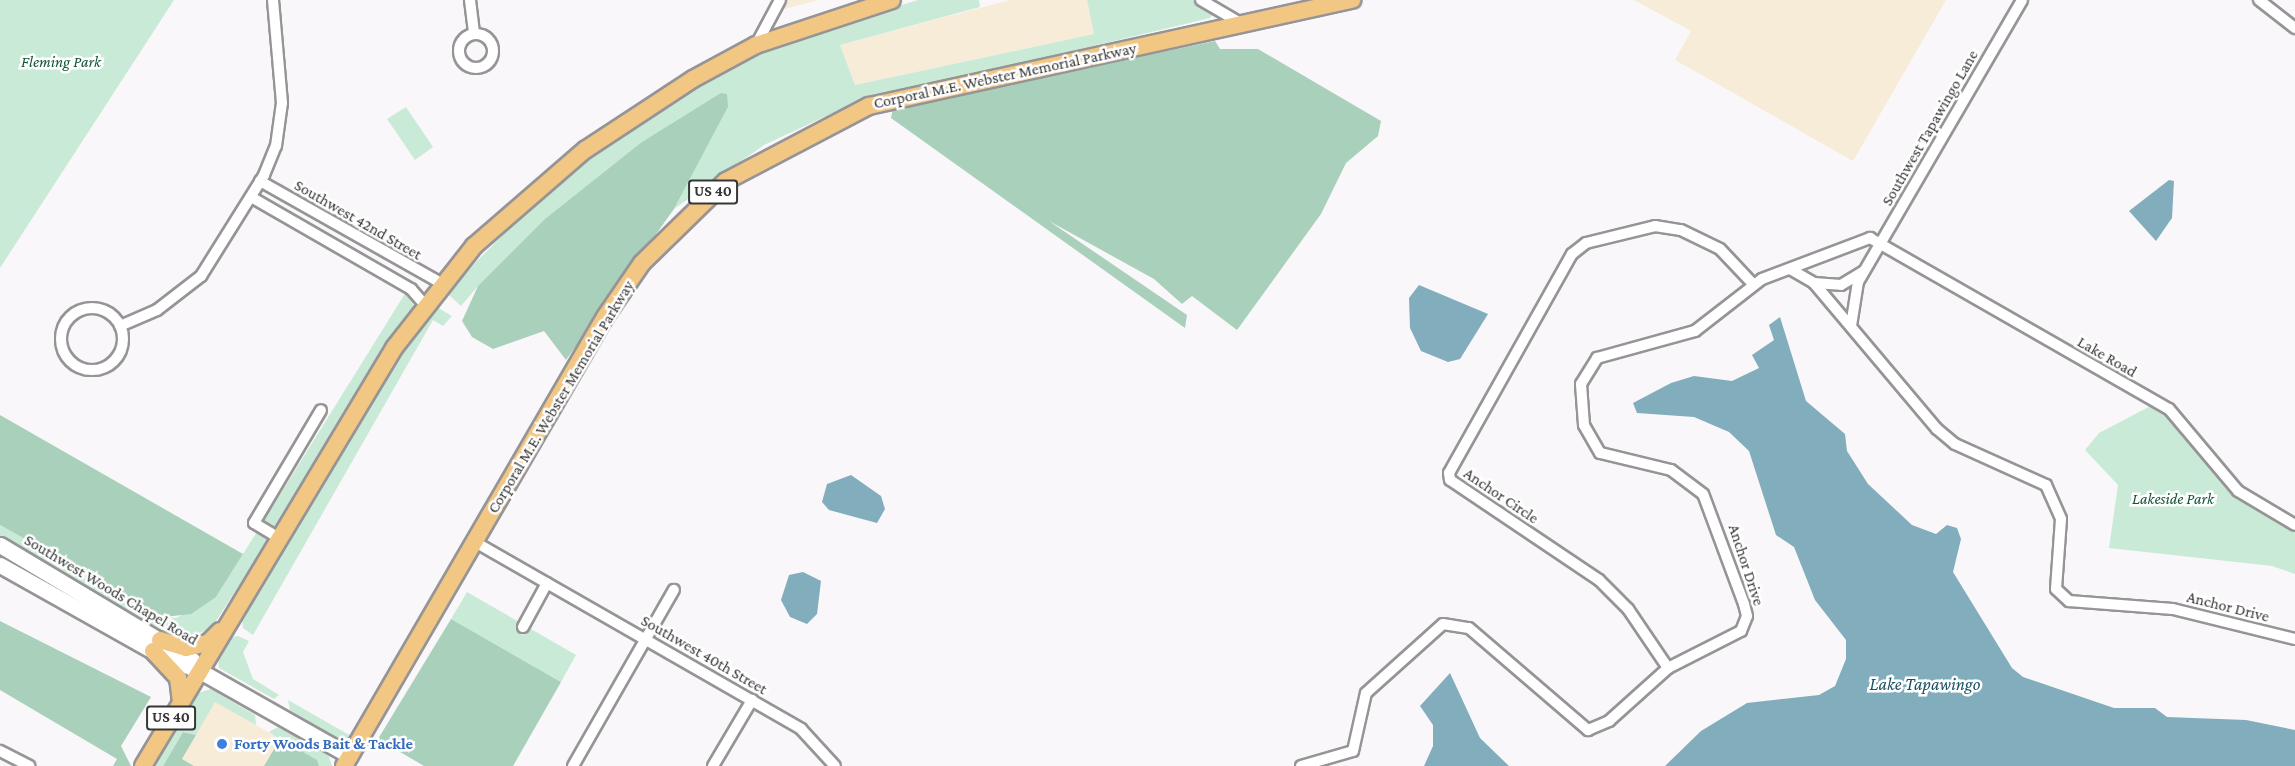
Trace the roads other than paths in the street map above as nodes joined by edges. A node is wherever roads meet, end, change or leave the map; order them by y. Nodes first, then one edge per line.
1 (273, 0) edge
2 (470, 0) edge
3 (780, 0) edge
4 (892, 0) edge
5 (1201, 0) edge
6 (1353, 0) edge
7 (2022, 0) edge
8 (2259, 0) edge
9 (1242, 24) junction
10 (2295, 28) edge
11 (474, 34) dead end
12 (756, 45) junction
13 (260, 181) junction
14 (251, 197) junction
15 (345, 230) junction
16 (1881, 240) junction
17 (336, 245) junction
18 (1790, 269) junction
19 (1863, 272) junction
20 (441, 283) junction
21 (1814, 283) junction
22 (1753, 284) junction
23 (424, 304) junction
24 (120, 326) junction
25 (1851, 327) junction
26 (321, 410) dead end
27 (2295, 525) edge
28 (279, 538) junction
29 (475, 542) junction
30 (0, 545) edge
31 (0, 565) edge
32 (547, 584) junction
33 (674, 590) dead end
34 (227, 624) junction
35 (523, 627) dead end
36 (2295, 639) edge
37 (646, 640) junction
38 (157, 646) junction
39 (1668, 668) junction
40 (200, 671) junction
41 (752, 700) junction
42 (181, 701) junction
43 (0, 751) edge
44 (347, 761) edge
45 (29, 766) edge
46 (143, 766) edge
47 (573, 766) edge
48 (713, 766) edge
49 (835, 766) edge
50 (1301, 766) edge

1 - 13 street
2 - 11 street
3 - 12 street
4 - 12 main road, US 40
5 - 9 street
6 - 9 main road, Corporal M.E. Webster Memorial Parkway / US 40
7 - 16 street, Southwest Tapawingo Lane
8 - 10 street
9 - 29 main road, Corporal M.E. Webster Memorial Parkway / US 40
12 - 20 main road, US 40
13 - 14 street
13 - 15 street, Southwest 42nd Street
14 - 17 street, Southwest 42nd Street
14 - 24 street
15 - 17 street
15 - 20 street, Southwest 42nd Street
16 - 18 street
16 - 19 street, Southwest Tapawingo Lane
16 - 27 street, Lake Road
17 - 23 street, Southwest 42nd Street
18 - 21 street, Anchor Drive
18 - 22 street, Anchor Drive
19 - 21 street, Anchor Drive
19 - 25 street
20 - 23 main road, US 40
21 - 25 street, Anchor Drive
22 - 39 street, Anchor Drive
22 - 39 street, Anchor Circle
23 - 28 main road, US 40
24 - 24 street
25 - 36 street, Anchor Drive
26 - 28 street
28 - 34 main road, US 40
29 - 32 street, Southwest 40th Street
29 - 44 main road, Corporal M.E. Webster Memorial Parkway / US 40
30 - 38 main road, Southwest Woods Chapel Road
31 - 38 main road, Southwest Woods Chapel Road
32 - 35 street
32 - 37 street, Southwest 40th Street
33 - 37 street
34 - 38 main road
34 - 40 main road, US 40
37 - 41 street, Southwest 40th Street
37 - 47 street
38 - 40 main road, Southwest Woods Chapel Road
38 - 42 main road
39 - 50 street, Anchor Drive
40 - 42 main road, US 40
40 - 44 main road, Southwest Woods Chapel Road
41 - 48 street
41 - 49 street, Southwest 40th Street
42 - 46 main road, US 40
43 - 45 street

